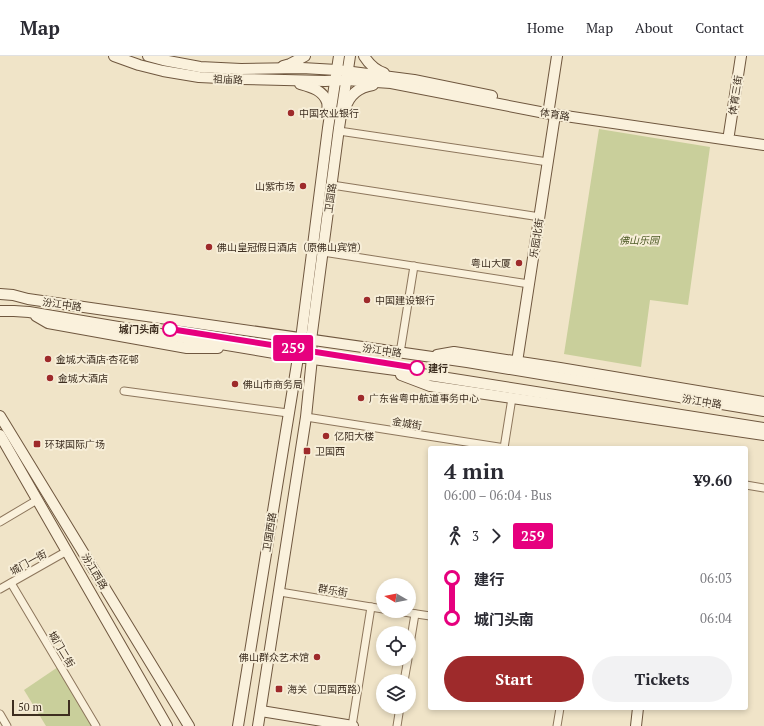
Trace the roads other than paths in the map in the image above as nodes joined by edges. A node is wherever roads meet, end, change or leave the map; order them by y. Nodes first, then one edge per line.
1 (114, 56) edge
2 (148, 56) edge
3 (305, 56) edge
4 (339, 56) edge
5 (350, 56) edge
6 (364, 56) edge
7 (557, 56) edge
8 (741, 56) edge
9 (275, 69) junction
10 (337, 70) junction
11 (347, 75) junction
12 (395, 79) junction
13 (285, 80) junction
14 (335, 80) junction
15 (552, 111) junction
16 (328, 128) junction
17 (339, 129) junction
18 (729, 134) junction
19 (764, 139) edge
20 (764, 145) edge
21 (548, 162) junction
22 (332, 185) junction
23 (540, 217) junction
24 (323, 252) junction
25 (414, 266) junction
26 (529, 284) junction
27 (0, 294) edge
28 (0, 311) edge
29 (306, 339) junction
30 (400, 353) junction
31 (425, 356) junction
32 (298, 357) junction
33 (312, 358) junction
34 (517, 362) junction
35 (380, 368) junction
36 (124, 391) dead end
37 (512, 398) junction
38 (764, 402) edge
39 (764, 411) edge
40 (288, 413) junction
41 (0, 416) edge
42 (306, 417) junction
43 (764, 428) edge
44 (0, 435) edge
45 (764, 435) edge
46 (492, 446) edge
47 (505, 446) edge
48 (748, 485) edge
49 (764, 488) edge
50 (37, 500) junction
51 (0, 522) edge
52 (67, 551) junction
53 (11, 583) junction
54 (0, 589) edge
55 (280, 592) junction
56 (370, 607) junction
57 (376, 608) edge
58 (416, 614) edge
59 (428, 616) edge
60 (560, 710) edge
61 (638, 710) edge
62 (261, 711) junction
63 (0, 714) edge
64 (399, 714) edge
65 (7, 726) edge
66 (96, 726) edge
67 (167, 726) edge
68 (189, 726) edge
69 (238, 726) edge
70 (258, 726) edge
71 (352, 726) edge
72 (397, 726) edge
73 (557, 726) edge
74 (636, 726) edge

1 - 13 main road, 祖庙路
2 - 9 main road, 祖庙路
3 - 9 main road
4 - 10 main road
5 - 11 main road, 卫国路
6 - 12 main road
7 - 15 main road, 乐园北街
8 - 18 main road, 体育三街
9 - 10 main road, 祖庙路
10 - 11 main road, 祖庙路
10 - 14 main road
11 - 12 main road, 体育路
11 - 14 main road, 祖庙路
11 - 17 main road, 卫国路
12 - 15 main road, 体育路
12 - 17 main road
13 - 14 main road, 祖庙路
13 - 16 main road
14 - 16 main road
15 - 18 main road, 体育路
15 - 20 main road, 体育路
15 - 21 main road, 乐园北街
16 - 29 main road, 卫国路
17 - 21 street
17 - 22 main road, 卫国路
18 - 19 main road, 体育路
21 - 23 main road, 乐园北街
22 - 23 street
22 - 24 main road, 卫国路
23 - 26 main road, 乐园北街
24 - 25 street
24 - 29 main road, 卫国路
25 - 26 street
25 - 30 street
26 - 34 main road, 乐园北街
27 - 29 main road, 汾江中路
28 - 32 main road, 汾江中路
29 - 30 main road, 汾江中路
29 - 32 main road, 卫国西路
29 - 33 main road, 卫国西路
30 - 31 main road, 汾江中路
31 - 34 main road
31 - 39 main road, 汾江中路
32 - 33 main road, 汾江中路
32 - 40 main road, 卫国西路
33 - 35 main road, 汾江中路
33 - 42 main road, 卫国西路
34 - 38 main road
35 - 37 main road
35 - 43 main road, 汾江中路
36 - 40 street
37 - 45 main road
37 - 47 street
40 - 69 main road, 卫国西路
41 - 68 main road, 汾江西路
42 - 46 street, 金城街
42 - 55 main road, 卫国西路
44 - 50 main road, 汾江西路
48 - 49 street
50 - 51 street
50 - 52 main road, 汾江西路
52 - 53 street, 城门一街
52 - 67 main road, 汾江西路
53 - 54 street, 城门一街
53 - 66 street, 城门二街
55 - 56 street, 群乐街
55 - 62 main road, 卫国西路
56 - 57 street, 群乐街
56 - 71 street
58 - 59 street
60 - 73 street
61 - 74 main road
62 - 70 main road, 卫国西路
62 - 71 main road
63 - 65 street
64 - 72 street

